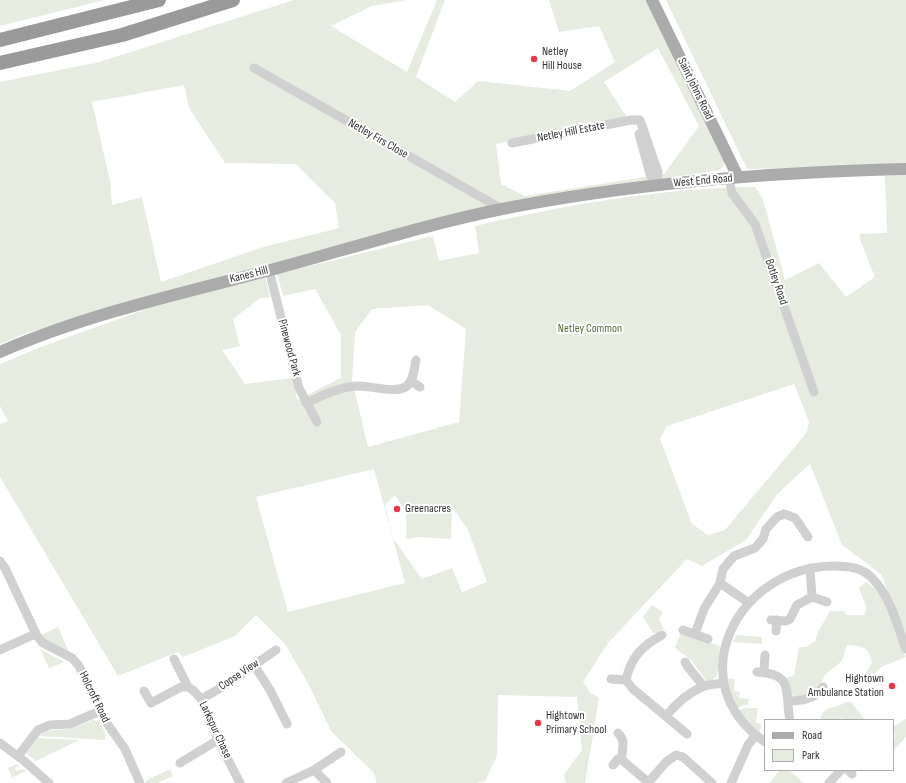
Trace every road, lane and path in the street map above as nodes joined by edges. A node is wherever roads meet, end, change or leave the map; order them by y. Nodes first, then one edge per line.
1 (159, 0) edge
2 (233, 0) edge
3 (652, 0) edge
4 (0, 40) edge
5 (0, 63) edge
6 (254, 68) dead end
7 (512, 143) dead end
8 (906, 169) edge
9 (733, 178) junction
10 (657, 185) junction
11 (502, 210) junction
12 (269, 270) junction
13 (0, 352) edge
14 (416, 360) dead end
15 (411, 381) junction
16 (420, 387) dead end
17 (814, 392) dead end
18 (306, 403) junction
19 (317, 422) dead end
20 (808, 538) dead end
21 (0, 561) edge
22 (810, 568) junction
23 (720, 583) junction
24 (812, 597) junction
25 (827, 602) dead end
26 (749, 603) junction
27 (683, 630) dead end
28 (776, 631) dead end
29 (35, 634) junction
30 (695, 634) junction
31 (662, 635) dead end
32 (708, 638) dead end
33 (906, 649) edge
34 (0, 650) edge
35 (276, 650) dead end
36 (765, 655) dead end
37 (174, 659) dead end
38 (685, 662) dead end
39 (254, 665) junction
40 (611, 679) dead end
41 (626, 680) junction
42 (724, 683) junction
43 (703, 686) junction
44 (188, 687) junction
45 (823, 687) dead end
46 (144, 691) dead end
47 (201, 699) junction
48 (790, 701) junction
49 (100, 711) junction
50 (666, 716) junction
51 (790, 719) edge
52 (287, 724) dead end
53 (618, 733) dead end
54 (687, 734) dead end
55 (755, 736) junction
56 (218, 740) junction
57 (764, 741) edge
58 (0, 743) edge
59 (341, 752) dead end
60 (18, 756) junction
61 (622, 760) junction
62 (180, 763) dead end
63 (613, 765) dead end
64 (314, 770) junction
65 (840, 771) edge
66 (648, 782) edge
67 (49, 783) edge
68 (140, 783) edge
69 (240, 783) edge
70 (286, 783) edge
71 (327, 783) edge
72 (712, 783) edge
73 (731, 783) edge
74 (829, 783) edge

1 - 4 highway
2 - 5 highway
3 - 9 main road, Saint Johns Road
6 - 11 street, Netley Firs Close
7 - 10 street, Netley Hill Estate
8 - 9 main road, West End Road
9 - 10 main road, West End Road
9 - 17 street, Botley Road
10 - 11 main road, West End Road
11 - 12 main road, Kanes Hill
12 - 13 main road, Kanes Hill
12 - 18 street, Pinewood Park
14 - 15 street
15 - 16 street
15 - 18 street
18 - 19 street, Pinewood Park
20 - 23 street
21 - 29 street, Holcroft Road
22 - 24 street
22 - 26 street
22 - 33 street
23 - 26 street
23 - 30 street
24 - 25 street
24 - 28 street
26 - 42 street
27 - 30 street
29 - 34 street
29 - 49 street, Holcroft Road
30 - 32 street
31 - 41 street
35 - 39 street, Copse View
36 - 48 street
37 - 44 street, Larkspur Chase
38 - 43 street
39 - 47 street, Copse View
39 - 52 street
40 - 41 street
41 - 50 street
42 - 43 street
42 - 55 street
43 - 50 street
44 - 46 street
44 - 47 street, Larkspur Chase
45 - 48 street
47 - 56 street, Larkspur Chase
48 - 51 street
49 - 60 street
49 - 68 street, Holcroft Road
50 - 54 street
53 - 61 street
55 - 57 street
55 - 73 street
56 - 62 street
56 - 69 street, Larkspur Chase
58 - 60 street
59 - 64 street
60 - 67 street
61 - 63 street
61 - 66 street
64 - 70 street
64 - 71 street
65 - 74 street
66 - 72 street

